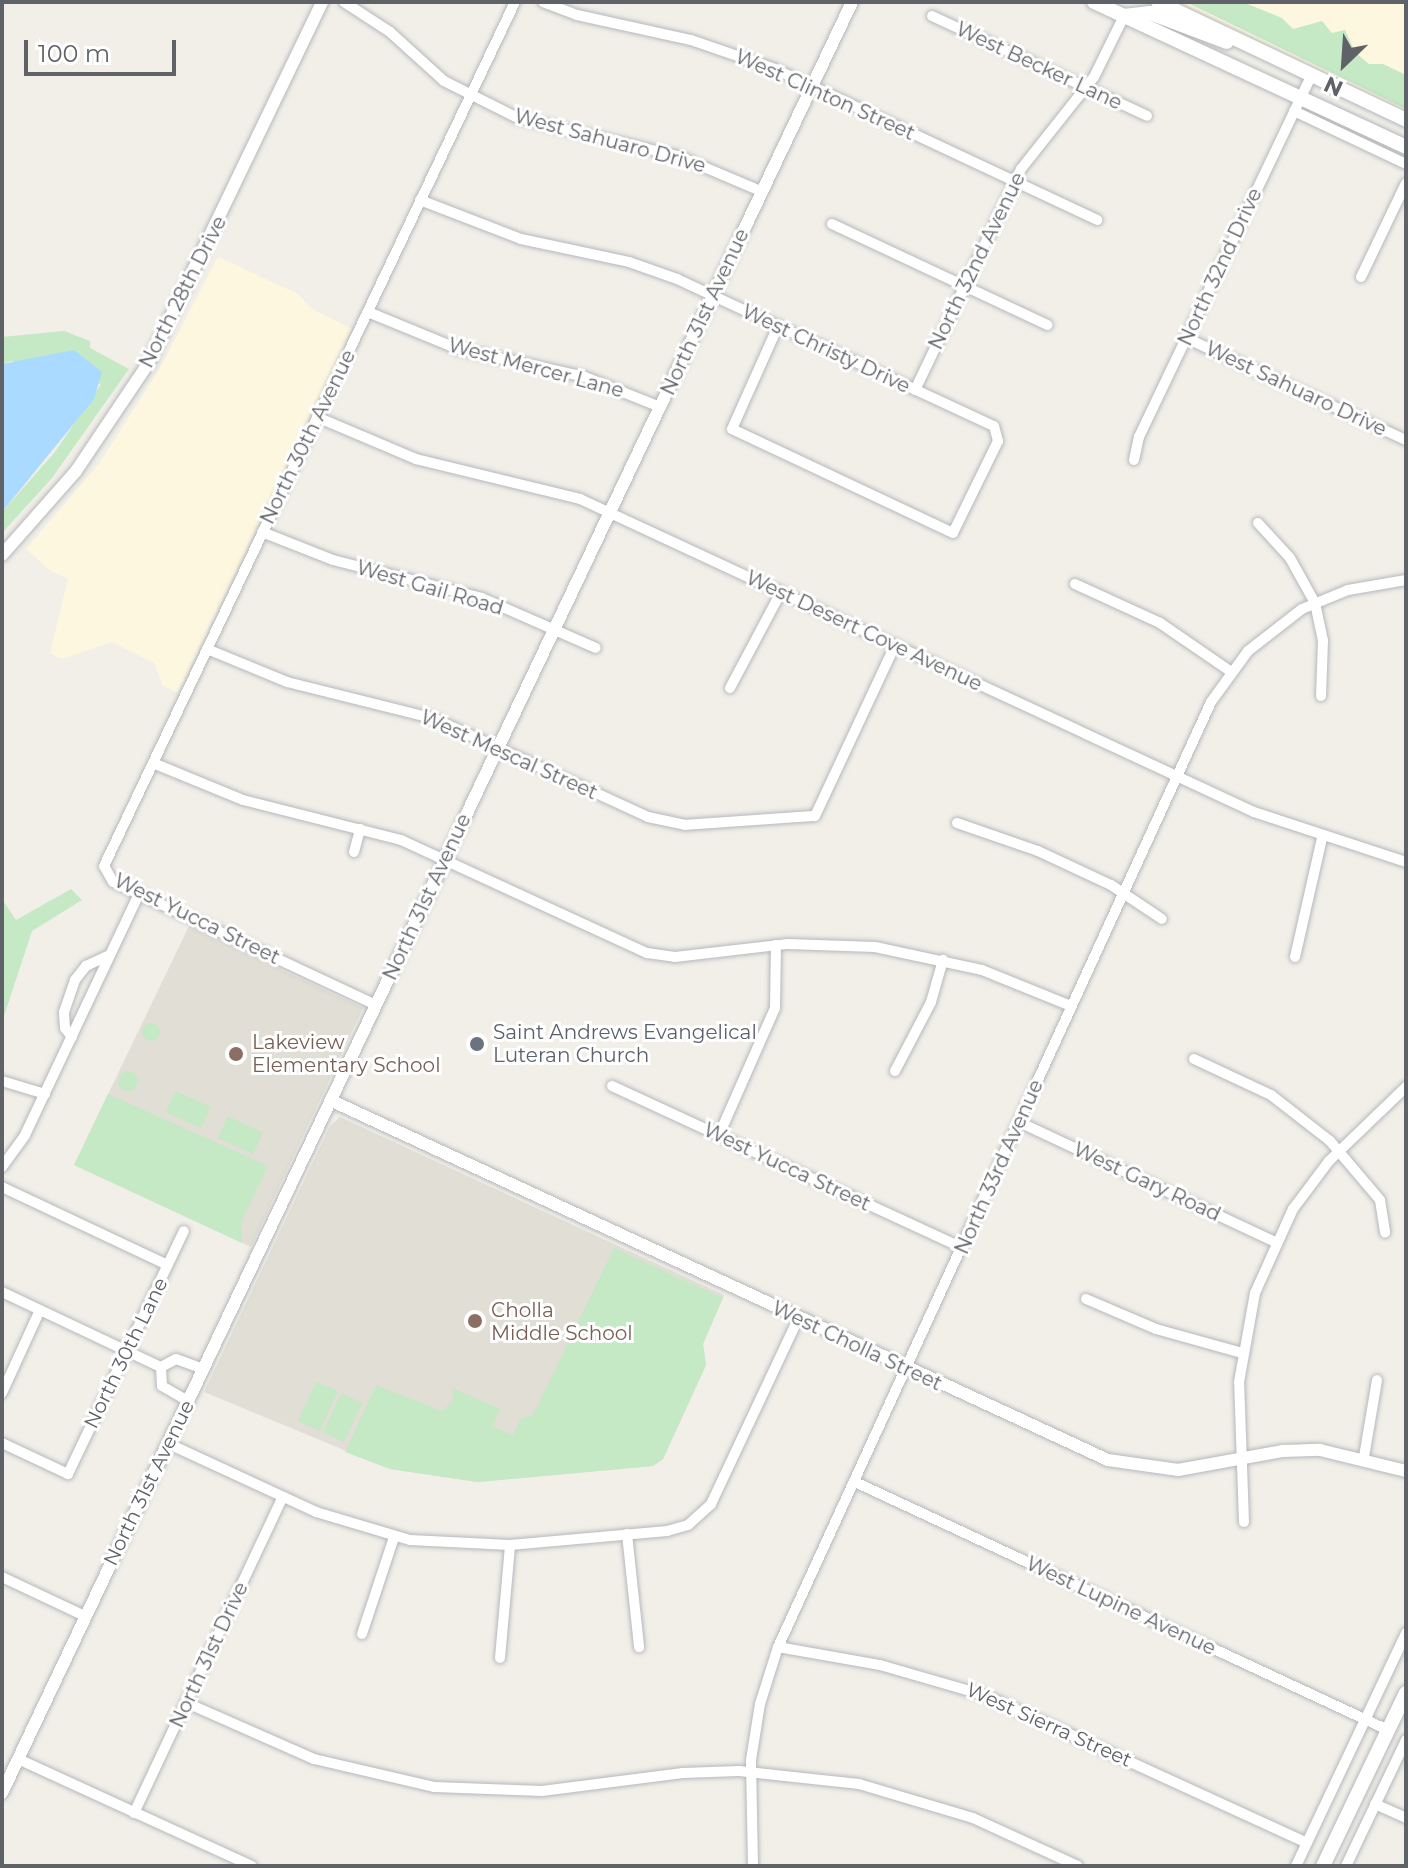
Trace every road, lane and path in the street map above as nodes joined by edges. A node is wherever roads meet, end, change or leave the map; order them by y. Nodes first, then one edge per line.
1 (322, 2) edge
2 (344, 2) edge
3 (515, 2) edge
4 (543, 2) edge
5 (852, 2) edge
6 (1094, 2) edge
7 (1158, 2) edge
8 (932, 16) dead end
9 (1124, 16) junction
10 (1247, 45) junction
11 (1311, 76) junction
12 (812, 86) junction
13 (1086, 88) junction
14 (471, 96) junction
15 (1297, 105) junction
16 (1147, 116) dead end
17 (1406, 120) edge
18 (1406, 147) edge
19 (1406, 164) edge
20 (1014, 181) junction
21 (1406, 183) edge
22 (763, 192) junction
23 (420, 200) junction
24 (1097, 220) dead end
25 (832, 224) dead end
26 (1361, 277) dead end
27 (964, 285) junction
28 (713, 296) junction
29 (368, 312) junction
30 (1048, 325) dead end
31 (778, 326) junction
32 (1186, 338) junction
33 (915, 390) junction
34 (660, 407) junction
35 (317, 417) junction
36 (1406, 440) edge
37 (1134, 460) dead end
38 (610, 512) junction
39 (1258, 523) dead end
40 (262, 532) junction
41 (2, 555) edge
42 (1406, 580) edge
43 (1075, 584) dead end
44 (781, 592) junction
45 (1315, 603) junction
46 (555, 630) junction
47 (895, 645) junction
48 (596, 648) dead end
49 (207, 649) junction
50 (1230, 671) junction
51 (730, 688) dead end
52 (1321, 696) dead end
53 (499, 747) junction
54 (153, 763) junction
55 (1176, 776) junction
56 (957, 823) dead end
57 (360, 829) junction
58 (1322, 838) junction
59 (354, 852) dead end
60 (444, 861) junction
61 (1406, 862) edge
62 (105, 872) joint
63 (1123, 892) junction
64 (139, 894) junction
65 (1162, 919) dead end
66 (776, 945) junction
67 (110, 955) junction
68 (1295, 957) dead end
69 (943, 960) junction
70 (376, 1005) junction
71 (1071, 1006) junction
72 (72, 1037) junction
73 (1194, 1059) dead end
74 (895, 1071) dead end
75 (2, 1081) edge
76 (612, 1086) dead end
77 (1406, 1087) edge
78 (45, 1094) junction
79 (332, 1101) junction
80 (1019, 1122) junction
81 (719, 1135) junction
82 (1340, 1151) junction
83 (2, 1167) edge
84 (2, 1187) edge
85 (184, 1231) dead end
86 (1385, 1233) dead end
87 (1275, 1242) junction
88 (962, 1248) junction
89 (168, 1265) junction
90 (2, 1292) edge
91 (1086, 1299) dead end
92 (40, 1310) junction
93 (798, 1319) junction
94 (128, 1350) junction
95 (1242, 1353) junction
96 (161, 1367) junction
97 (203, 1369) junction
98 (907, 1369) junction
99 (1377, 1380) dead end
100 (2, 1393) edge
101 (188, 1401) junction
102 (2, 1443) edge
103 (169, 1444) junction
104 (1364, 1457) junction
105 (1241, 1459) junction
106 (1406, 1471) edge
107 (855, 1482) junction
108 (283, 1497) junction
109 (1244, 1522) dead end
110 (627, 1534) junction
111 (394, 1537) junction
112 (510, 1545) junction
113 (2, 1577) edge
114 (85, 1616) junction
115 (1406, 1633) edge
116 (362, 1634) dead end
117 (639, 1647) dead end
118 (778, 1647) junction
119 (500, 1658) dead end
120 (1406, 1693) edge
121 (187, 1703) junction
122 (1366, 1720) junction
123 (1388, 1730) junction
124 (1406, 1740) edge
125 (18, 1759) junction
126 (750, 1772) junction
127 (2, 1793) edge
128 (1375, 1804) junction
129 (134, 1813) junction
130 (1406, 1818) edge
131 (1307, 1843) junction
132 (252, 1866) edge
133 (753, 1866) edge
134 (1078, 1866) edge
135 (1296, 1866) edge
136 (1323, 1866) edge
137 (1346, 1866) edge

1 - 41 street, North 28th Drive
2 - 14 street, West Sahuaro Drive
3 - 14 street, North 30th Avenue
4 - 12 street, West Clinton Street
5 - 12 street, North 31st Avenue
6 - 9 main road
7 - 10 main road
8 - 13 street, West Becker Lane
9 - 10 main road
9 - 13 street, North 32nd Avenue
9 - 15 main road
10 - 11 main road
11 - 15 street, North 32nd Drive
11 - 17 main road
12 - 20 street, West Clinton Street
12 - 22 street, North 31st Avenue
13 - 16 street, West Becker Lane
13 - 20 street, North 32nd Avenue
14 - 22 street, West Sahuaro Drive
14 - 23 street, North 30th Avenue
15 - 18 main road
15 - 19 street
15 - 32 street, North 32nd Drive
20 - 24 street, West Clinton Street
20 - 27 street, North 32nd Avenue
21 - 26 street
22 - 28 street, North 31st Avenue
23 - 28 street, West Christy Drive
23 - 29 street, North 30th Avenue
25 - 27 street
27 - 30 street
27 - 33 street, North 32nd Avenue
28 - 31 street, West Christy Drive
28 - 34 street, North 31st Avenue
29 - 34 street, West Mercer Lane
29 - 35 street, North 30th Avenue
31 - 33 street, West Christy Drive
31 - 33 street, West Christy Drive
32 - 36 street, West Sahuaro Drive
32 - 37 street, North 32nd Drive
34 - 38 street, North 31st Avenue
35 - 38 street, West Desert Cove Avenue
35 - 40 street, North 30th Avenue
38 - 44 street, West Desert Cove Avenue
38 - 46 street, North 31st Avenue
39 - 45 street
40 - 46 street, West Gail Road
40 - 49 street, North 30th Avenue
42 - 45 street, North 33rd Avenue
43 - 50 street
44 - 47 street, West Desert Cove Avenue
44 - 51 street
45 - 50 street, North 33rd Avenue
45 - 52 street
46 - 48 street, West Gail Road
46 - 53 street, North 31st Avenue
47 - 53 street, West Mescal Street
47 - 55 street, West Desert Cove Avenue
49 - 53 street, West Mescal Street
49 - 54 street, North 30th Avenue
50 - 55 street, North 33rd Avenue
53 - 60 street, North 31st Avenue
54 - 57 street
54 - 62 street, North 30th Avenue
55 - 58 street, West Desert Cove Avenue
55 - 63 street, North 33rd Avenue
56 - 63 street
57 - 59 street
57 - 60 street
58 - 61 street, West Desert Cove Avenue
58 - 68 street
60 - 66 street
60 - 70 street, North 31st Avenue
62 - 64 street, West Yucca Street
63 - 65 street
63 - 71 street, North 33rd Avenue
64 - 67 street
64 - 70 street, West Yucca Street
66 - 69 street
66 - 81 street
67 - 72 street
67 - 72 street
69 - 71 street
69 - 74 street
70 - 79 street, North 31st Avenue
71 - 80 street, North 33rd Avenue
72 - 78 street
73 - 82 street
75 - 78 street
76 - 81 street, West Yucca Street
77 - 82 street
78 - 83 street
79 - 93 street, West Cholla Street
79 - 97 street, North 31st Avenue
80 - 87 street, West Gary Road
80 - 88 street, North 33rd Avenue
81 - 88 street, West Yucca Street
82 - 86 street
82 - 87 street
84 - 89 street
85 - 89 street, North 30th Lane
87 - 95 street
88 - 98 street, North 33rd Avenue
89 - 94 street, North 30th Lane
90 - 92 street
91 - 95 street
92 - 94 street
92 - 100 street
93 - 98 street, West Cholla Street
93 - 110 street
94 - 96 street
94 - 102 street, North 30th Lane
95 - 105 street
96 - 97 street
96 - 101 street
97 - 101 street, North 31st Avenue
98 - 105 street, West Cholla Street
98 - 107 street, North 33rd Avenue
99 - 104 street
101 - 103 street, North 31st Avenue
103 - 108 street
103 - 114 street, North 31st Avenue
104 - 105 street, West Cholla Street
104 - 106 street, West Cholla Street
105 - 109 street
107 - 118 street, North 33rd Avenue
107 - 122 street, West Lupine Avenue
108 - 111 street
108 - 121 street, North 31st Drive
110 - 112 street
110 - 117 street
111 - 112 street
111 - 116 street
112 - 119 street
113 - 114 street
114 - 125 street, North 31st Avenue
115 - 122 street
118 - 126 street, North 33rd Avenue
118 - 131 street, West Sierra Street
120 - 123 main road
121 - 126 street
121 - 129 street, North 31st Drive
122 - 123 street, West Lupine Avenue
122 - 131 street
123 - 136 main road
124 - 128 street
125 - 127 street, North 31st Avenue
125 - 129 street
126 - 133 street, North 33rd Avenue
126 - 134 street
128 - 130 street
128 - 137 street
129 - 132 street
131 - 135 street

